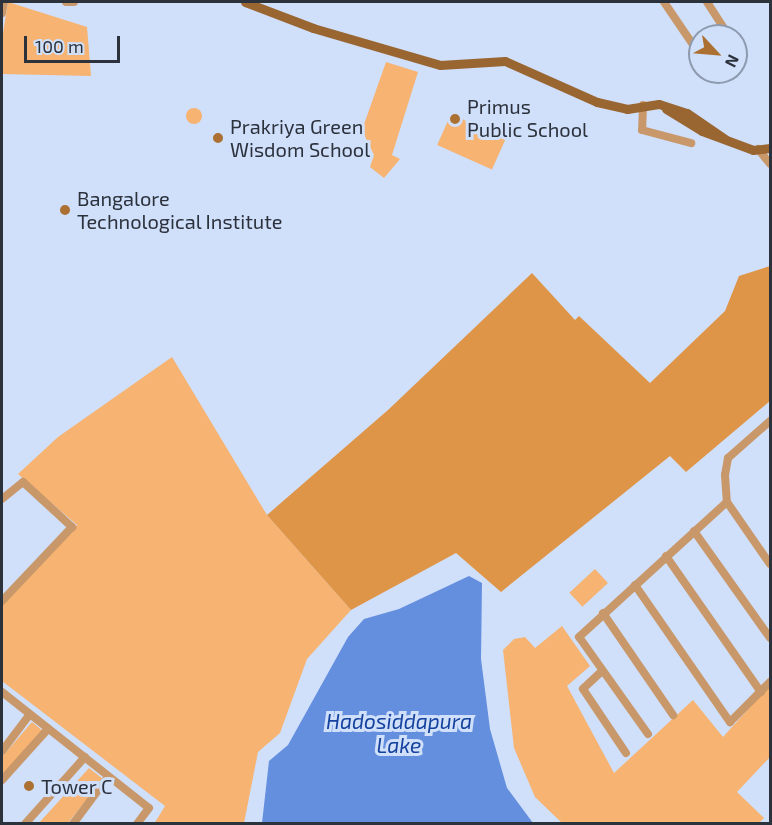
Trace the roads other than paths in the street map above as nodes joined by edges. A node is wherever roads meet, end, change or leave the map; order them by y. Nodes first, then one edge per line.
1 (4, 2) edge
2 (66, 2) edge
3 (74, 2) edge
4 (245, 2) edge
5 (664, 2) edge
6 (707, 2) edge
7 (2, 13) edge
8 (721, 24) edge
9 (688, 37) edge
10 (644, 105) junction
11 (691, 143) dead end
12 (771, 148) edge
13 (758, 149) junction
14 (771, 164) edge
15 (771, 421) edge
16 (2, 499) edge
17 (726, 502) junction
18 (694, 531) junction
19 (666, 556) junction
20 (771, 564) edge
21 (635, 585) junction
22 (2, 601) edge
23 (603, 613) junction
24 (771, 638) edge
25 (602, 671) junction
26 (771, 682) edge
27 (2, 692) edge
28 (761, 692) junction
29 (30, 714) junction
30 (673, 715) dead end
31 (48, 729) junction
32 (648, 734) dead end
33 (2, 751) edge
34 (626, 753) dead end
35 (85, 757) junction
36 (108, 777) junction
37 (2, 780) edge
38 (25, 824) edge
39 (73, 824) edge
40 (137, 824) edge

1 - 7 street
2 - 3 street
4 - 10 main road
5 - 9 street
6 - 8 street
10 - 11 street
10 - 13 main road
12 - 13 main road
13 - 14 street
15 - 17 street
16 - 22 street
17 - 18 street
17 - 20 street
18 - 19 street
18 - 24 street
19 - 21 street
19 - 28 street
21 - 23 street
21 - 28 street
23 - 25 street
23 - 30 street
25 - 32 street
25 - 34 street
26 - 28 street
27 - 29 street
29 - 31 street
29 - 33 street
31 - 35 street
31 - 37 street
35 - 36 street
35 - 38 street
36 - 39 street
36 - 40 street

